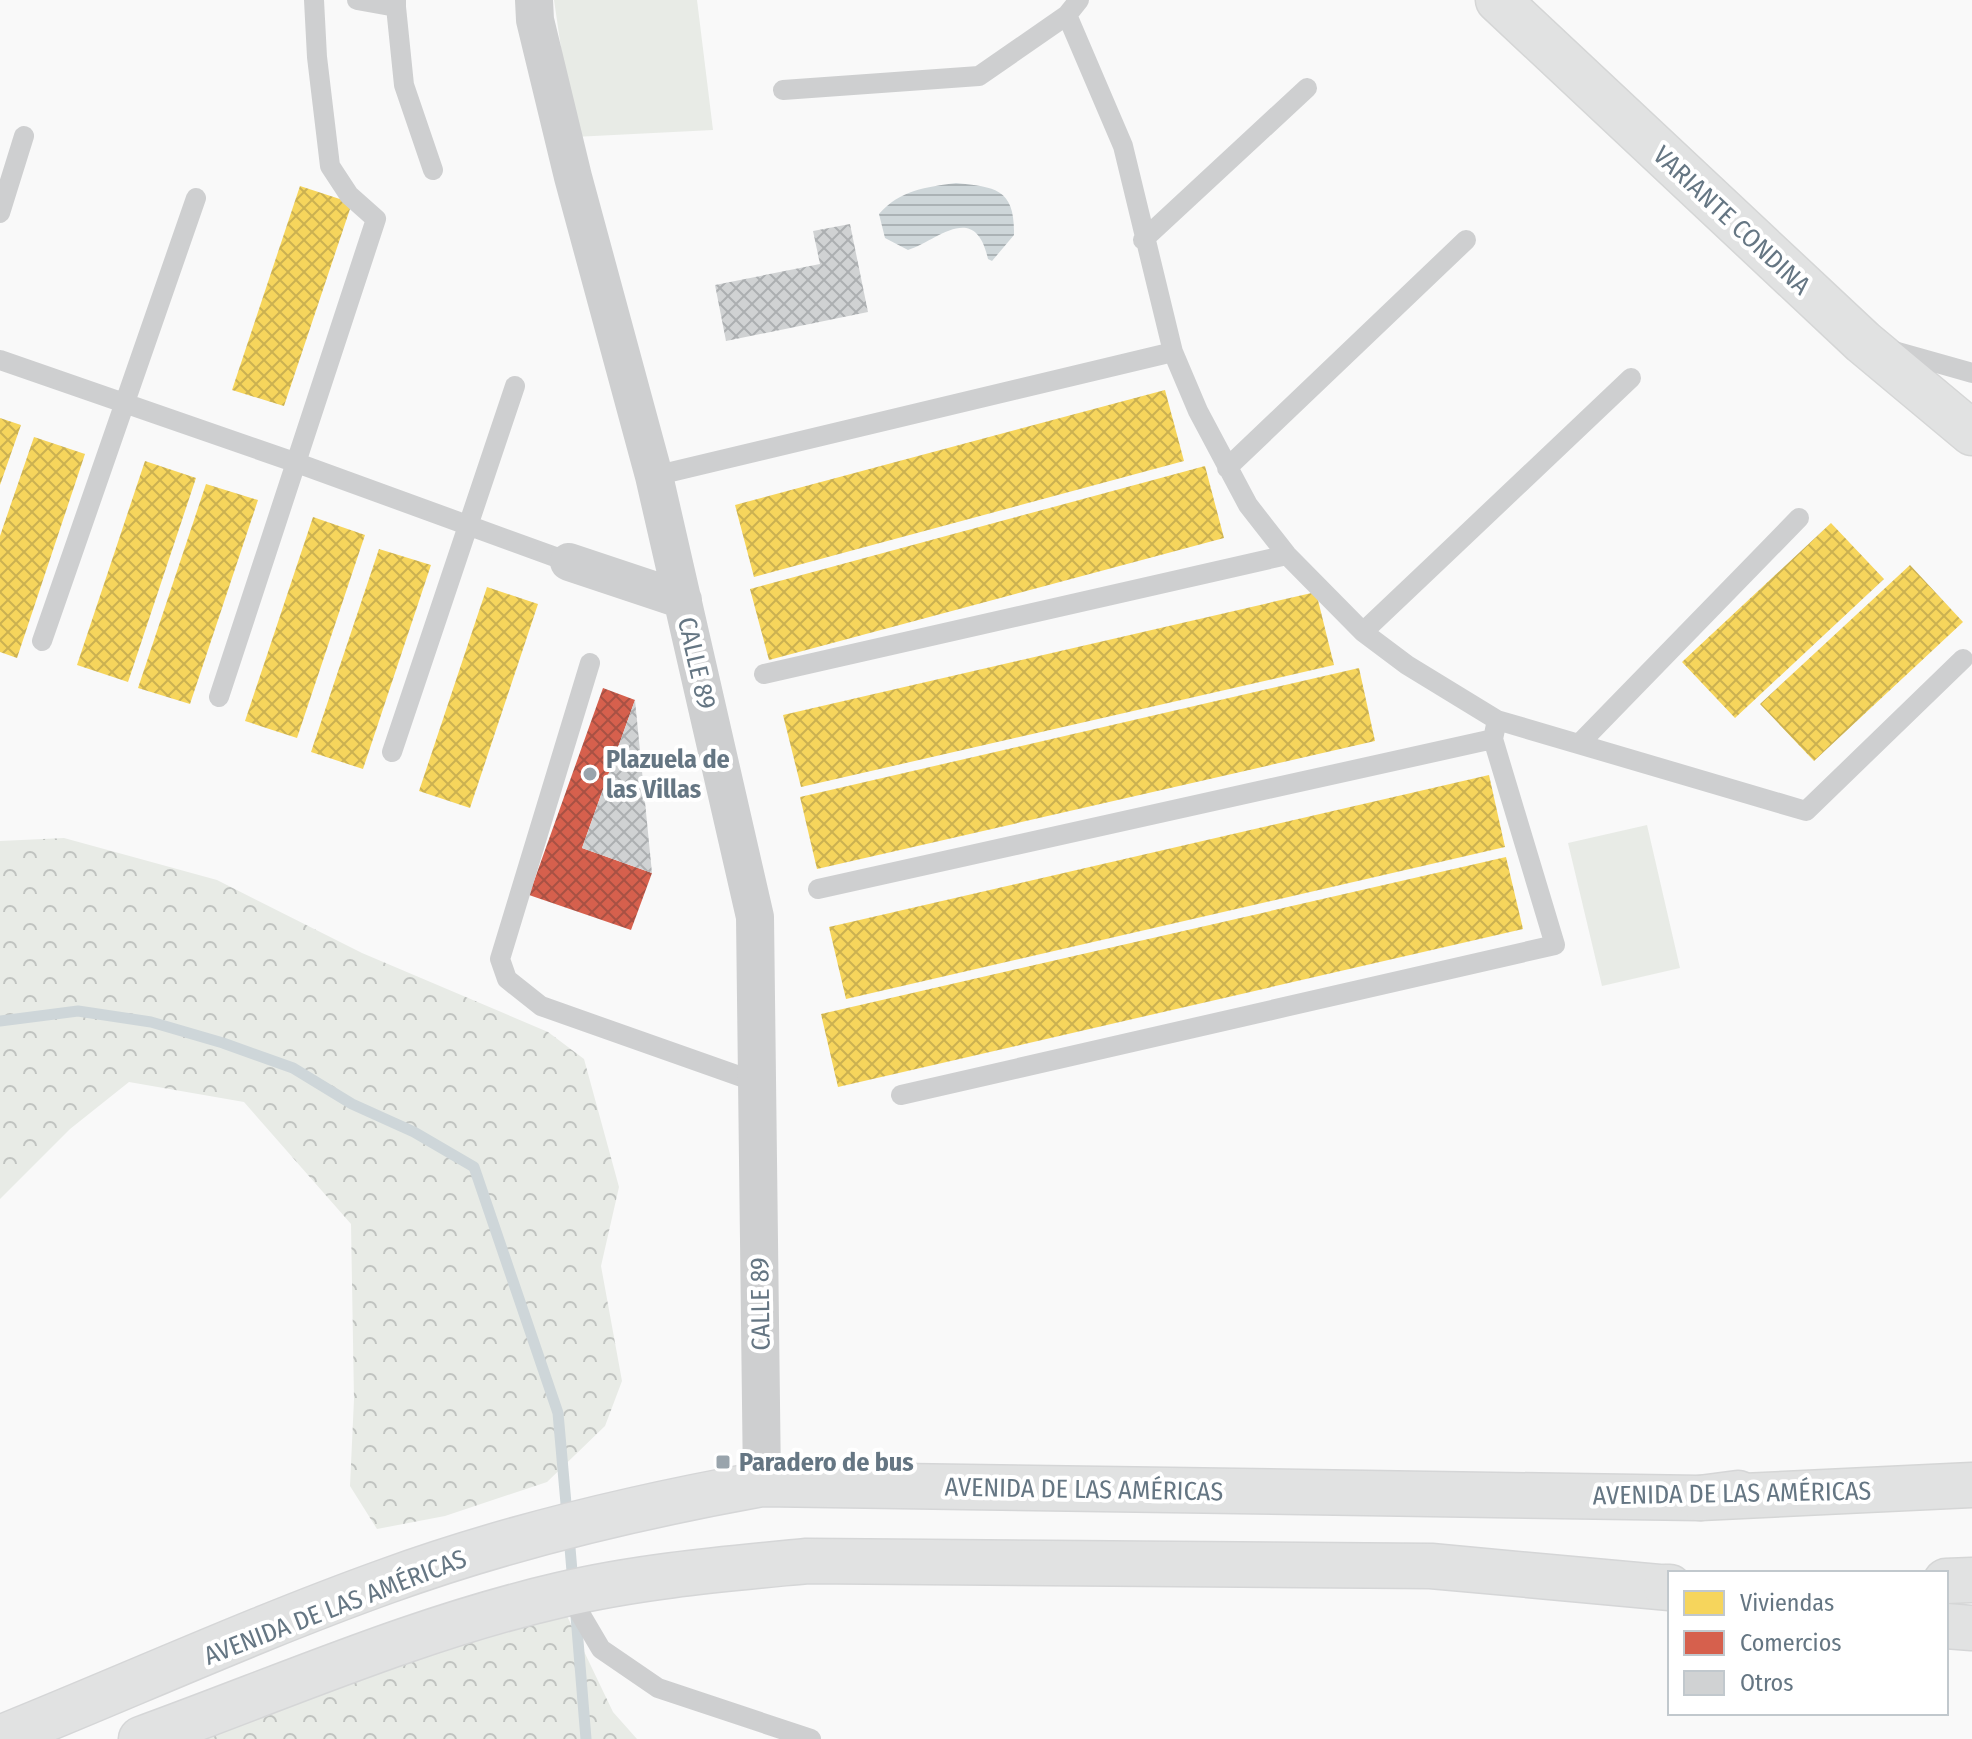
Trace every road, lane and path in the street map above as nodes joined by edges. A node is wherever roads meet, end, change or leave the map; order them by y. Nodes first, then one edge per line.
1 (314, 0) edge
2 (357, 0) edge
3 (534, 0) edge
4 (1498, 0) edge
5 (396, 3) edge
6 (1073, 8) edge
7 (1307, 88) dead end
8 (783, 90) dead end
9 (24, 136) dead end
10 (433, 170) dead end
11 (196, 198) dead end
12 (0, 213) edge
13 (1143, 240) junction
14 (1466, 240) dead end
15 (1863, 342) junction
16 (1173, 352) junction
17 (0, 360) edge
18 (1972, 373) edge
19 (1631, 378) dead end
20 (515, 386) dead end
21 (124, 403) junction
22 (1972, 433) edge
23 (297, 463) junction
24 (1227, 468) junction
25 (654, 476) junction
26 (1799, 518) dead end
27 (470, 526) junction
28 (1287, 555) junction
29 (569, 562) joint
30 (683, 600) junction
31 (1363, 632) junction
32 (42, 641) dead end
33 (1963, 659) dead end
34 (590, 663) dead end
35 (764, 674) dead end
36 (219, 697) dead end
37 (1495, 730) junction
38 (1579, 744) junction
39 (392, 752) dead end
40 (818, 889) dead end
41 (759, 1083) junction
42 (901, 1095) dead end
43 (1972, 1464) edge
44 (762, 1484) junction
45 (1972, 1485) edge
46 (1700, 1498) junction
47 (1972, 1580) edge
48 (1948, 1581) edge
49 (1668, 1587) edge
50 (568, 1593) junction
51 (1948, 1626) edge
52 (1972, 1628) edge
53 (0, 1738) edge
54 (141, 1739) edge
55 (811, 1739) edge

1 - 23 lane
2 - 5 lane
3 - 25 street, CALLE 89
4 - 15 main road, VARIANTE CONDINA
5 - 10 lane
6 - 8 lane
6 - 13 lane
7 - 13 lane
9 - 12 lane
11 - 21 lane
13 - 16 lane
14 - 24 lane
15 - 18 lane
15 - 22 main road, VARIANTE CONDINA
16 - 24 lane
16 - 25 lane
17 - 21 lane
19 - 31 lane
20 - 27 lane
21 - 23 lane
21 - 32 lane
23 - 27 lane
23 - 36 lane
24 - 28 lane
25 - 30 street, CALLE 89
26 - 38 lane
27 - 29 lane
27 - 39 lane
28 - 31 lane
28 - 35 lane
29 - 30 street
30 - 41 street, CALLE 89
31 - 37 lane
33 - 38 lane
34 - 41 lane
37 - 38 lane
37 - 40 lane
37 - 42 lane
41 - 44 street, CALLE 89
43 - 46 main road
44 - 46 main road, AVENIDA DE LAS AMÉRICAS
44 - 53 main road, AVENIDA DE LAS AMÉRICAS
45 - 46 main road, AVENIDA DE LAS AMÉRICAS
47 - 48 main road
49 - 50 main road
50 - 54 main road
50 - 55 lane
51 - 52 main road

